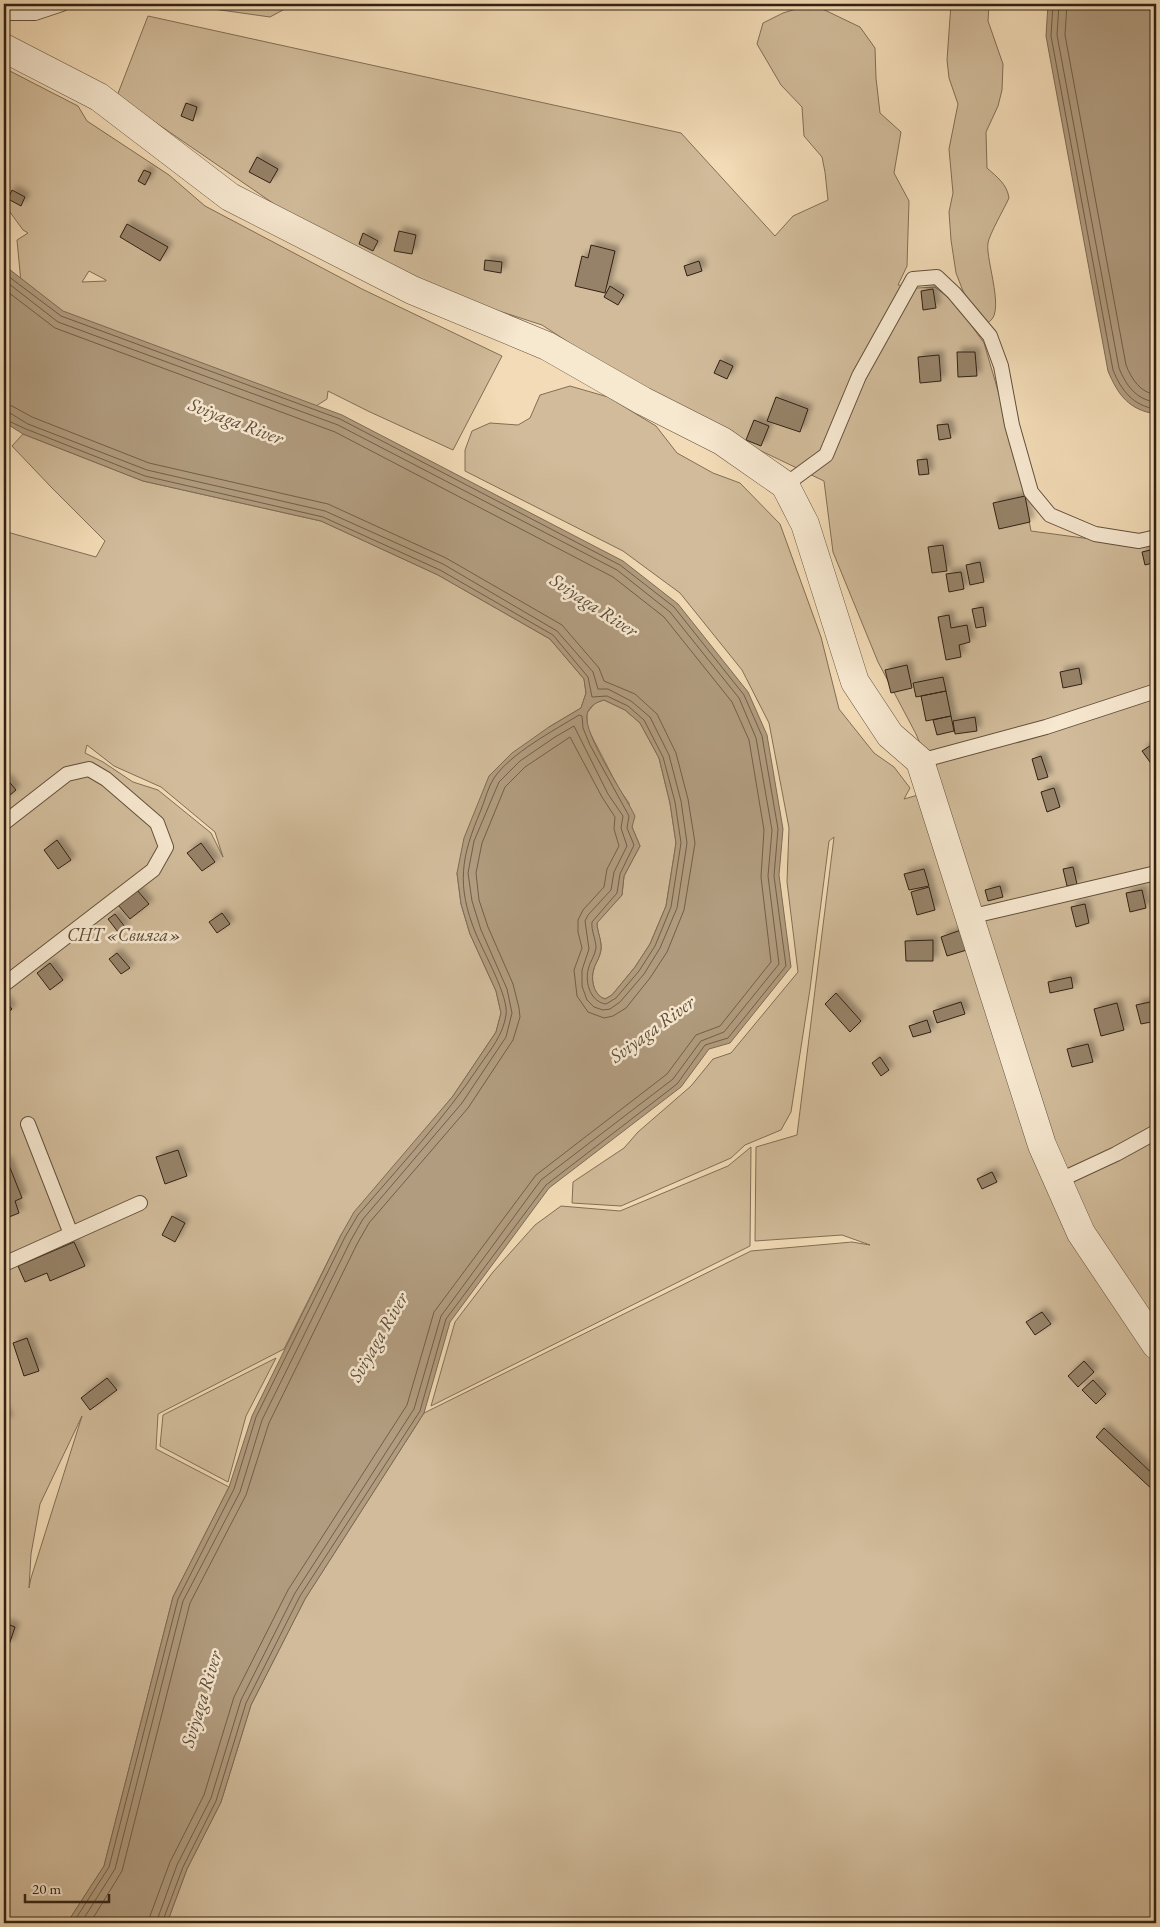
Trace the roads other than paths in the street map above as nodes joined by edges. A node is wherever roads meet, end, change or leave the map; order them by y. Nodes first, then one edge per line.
1 (62, 4) edge
2 (4, 13) edge
3 (4, 48) edge
4 (785, 485) junction
5 (1156, 537) edge
6 (1156, 691) edge
7 (920, 761) junction
8 (4, 823) edge
9 (1156, 873) edge
10 (969, 917) junction
11 (6, 983) dead end
12 (28, 1124) dead end
13 (1156, 1132) edge
14 (1058, 1181) junction
15 (140, 1203) dead end
16 (71, 1234) junction
17 (4, 1264) edge
18 (1156, 1345) edge

1 - 2 lane
3 - 4 street
4 - 5 lane
4 - 7 street
6 - 7 lane
7 - 10 street
8 - 11 lane
9 - 10 lane
10 - 14 street
12 - 16 lane
13 - 14 lane
14 - 18 street
15 - 16 lane
16 - 17 lane

